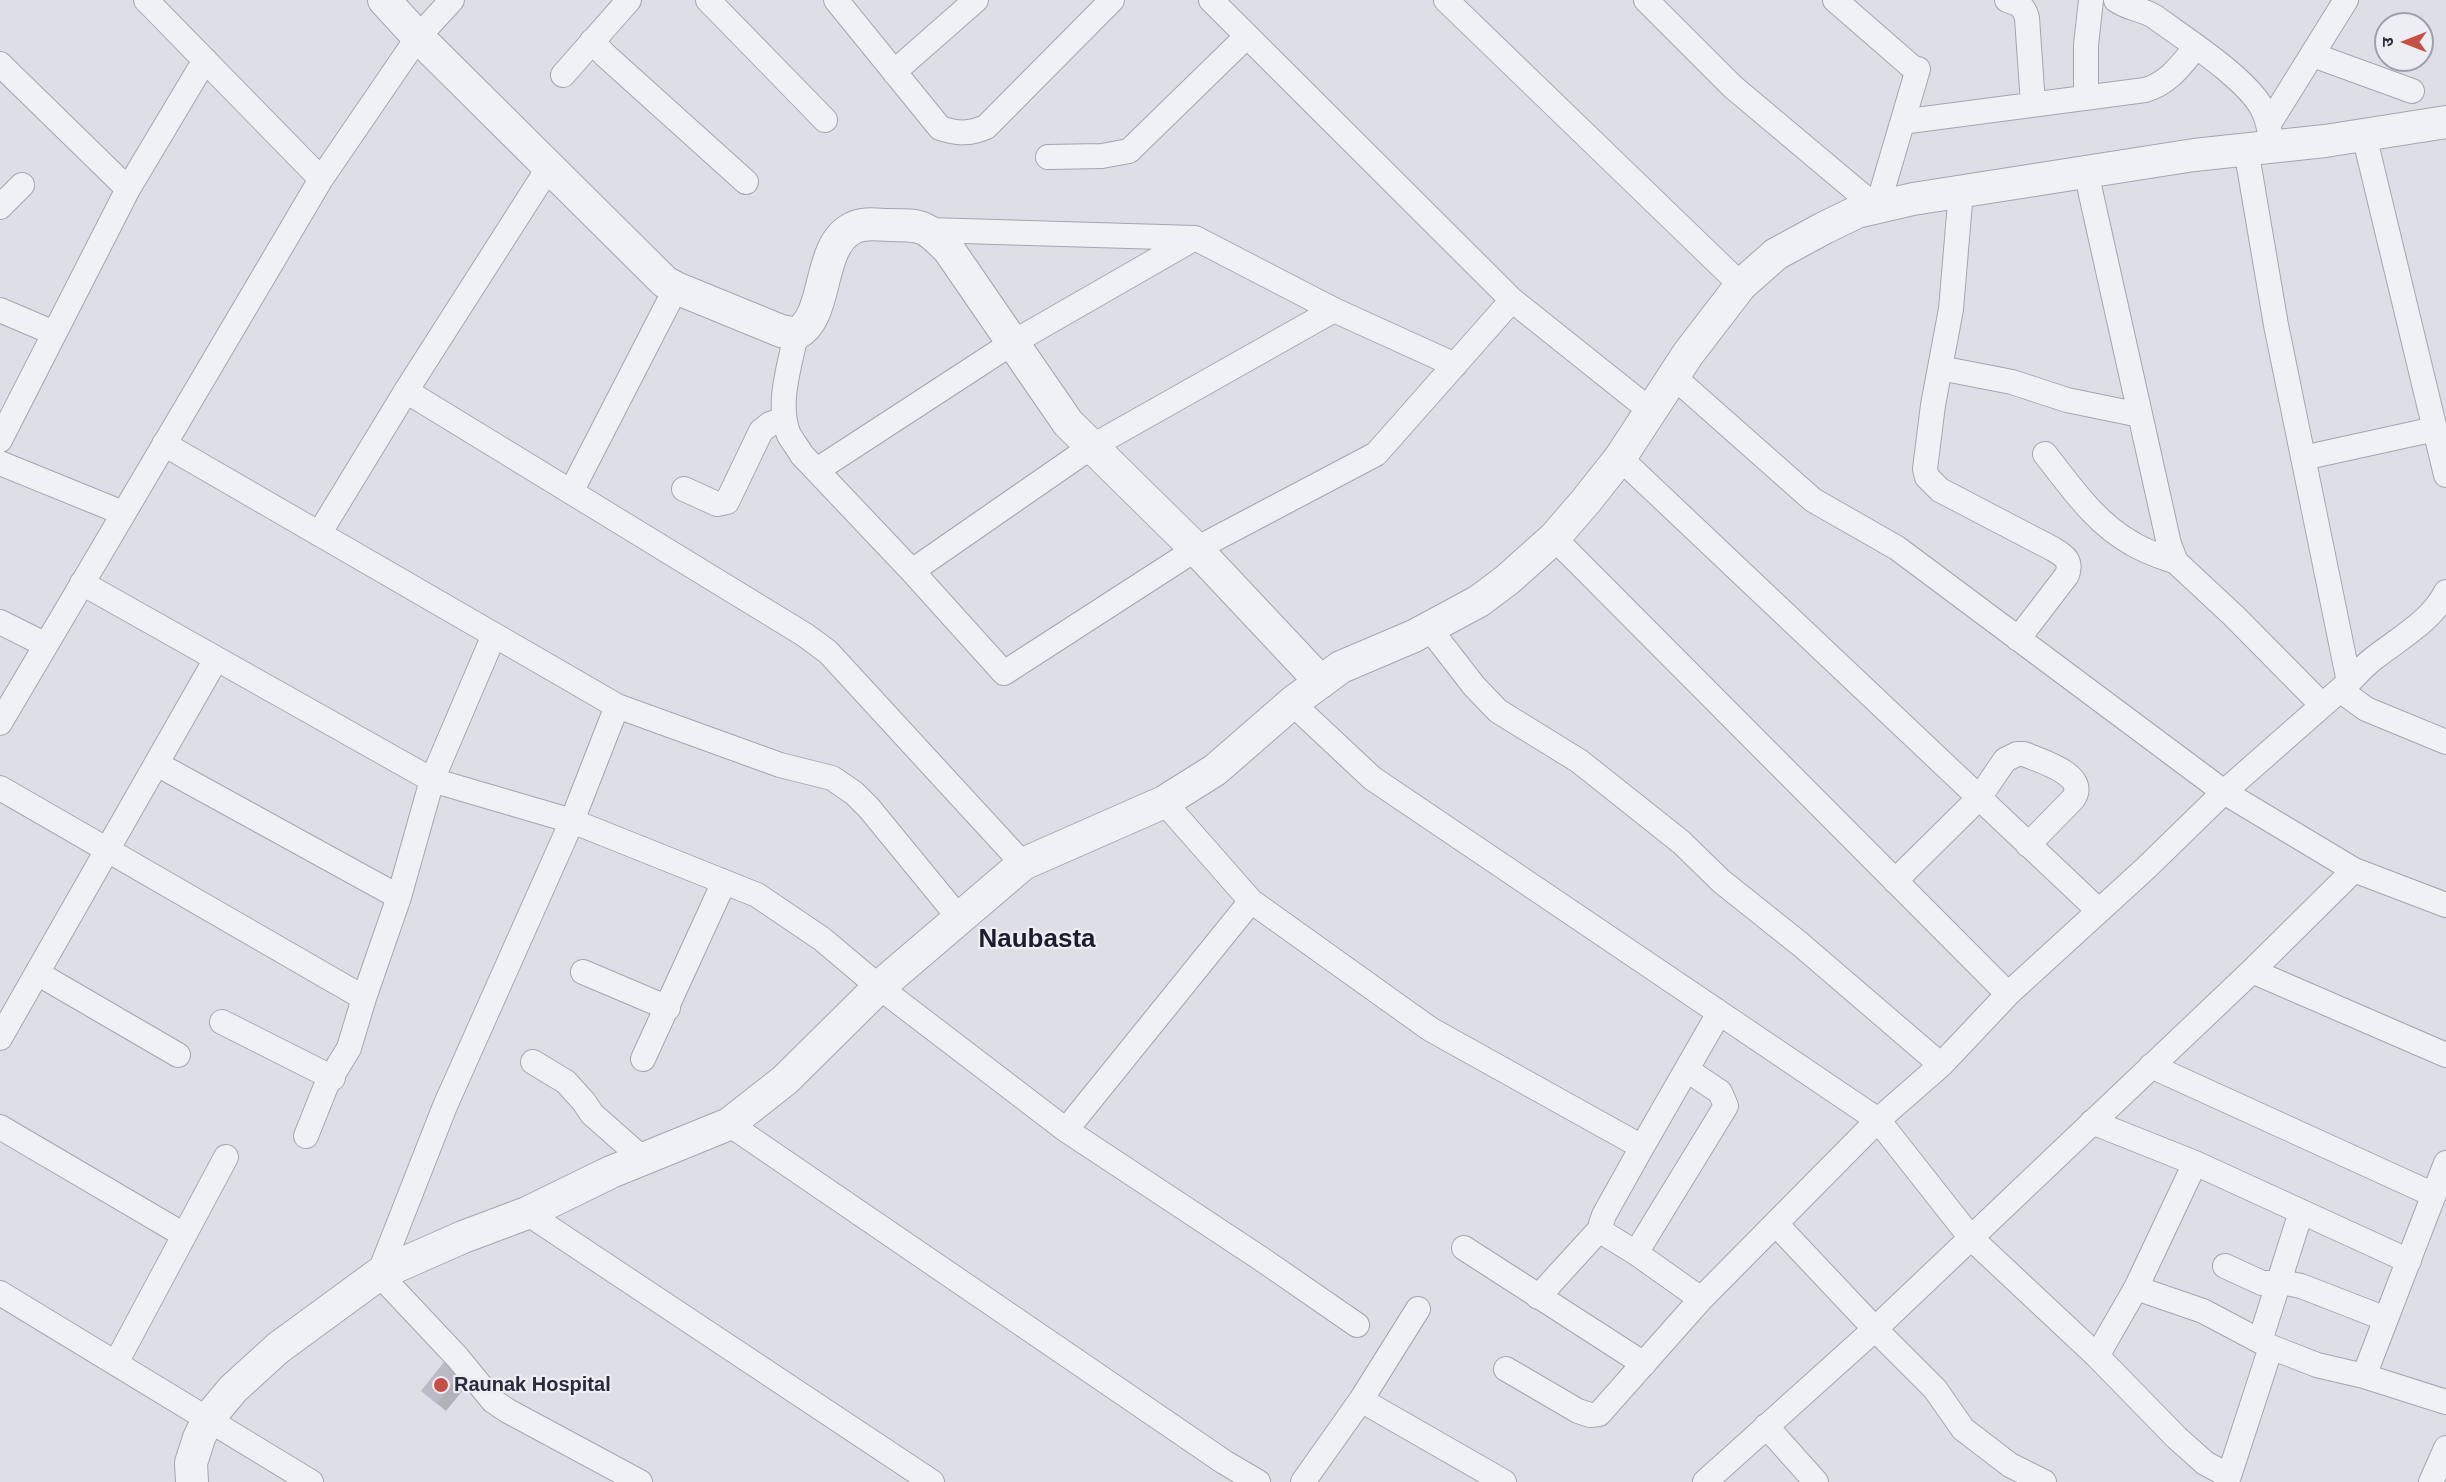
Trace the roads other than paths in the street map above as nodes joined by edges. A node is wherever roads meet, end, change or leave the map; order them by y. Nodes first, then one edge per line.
1 (146, 0) edge
2 (384, 0) edge
3 (452, 0) edge
4 (628, 0) edge
5 (708, 0) edge
6 (836, 0) edge
7 (1112, 0) edge
8 (1211, 0) edge
9 (1446, 0) edge
10 (1646, 0) edge
11 (1835, 0) edge
12 (2007, 0) edge
13 (2091, 0) edge
14 (2116, 0) edge
15 (2346, 0) edge
16 (961, 5) edge
17 (1247, 36) junction
18 (418, 37) junction
19 (592, 42) junction
20 (2196, 47) junction
21 (2313, 55) junction
22 (205, 60) junction
23 (0, 64) edge
24 (894, 72) junction
25 (563, 75) dead end
26 (2412, 91) dead end
27 (2086, 97) junction
28 (2033, 104) junction
29 (825, 120) dead end
30 (1909, 121) dead end
31 (2446, 122) edge
32 (2364, 135) junction
33 (2262, 140) junction
34 (1048, 157) dead end
35 (549, 167) junction
36 (2086, 172) junction
37 (321, 179) junction
38 (746, 182) dead end
39 (22, 185) dead end
40 (128, 189) junction
41 (1961, 191) junction
42 (0, 207) edge
43 (1877, 207) junction
44 (929, 230) junction
45 (1195, 238) junction
46 (1742, 285) junction
47 (676, 288) junction
48 (1512, 300) junction
49 (0, 310) edge
50 (1334, 310) junction
51 (54, 333) junction
52 (796, 334) junction
53 (1012, 343) junction
54 (1455, 364) junction
55 (1940, 368) junction
56 (1674, 377) junction
57 (406, 391) junction
58 (1651, 411) junction
59 (2140, 415) junction
60 (784, 418) junction
61 (2435, 429) junction
62 (0, 440) edge
63 (164, 444) junction
64 (1091, 447) junction
65 (2045, 454) dead end
66 (1620, 458) junction
67 (2303, 458) junction
68 (0, 463) edge
69 (817, 470) junction
70 (2446, 475) edge
71 (684, 489) dead end
72 (571, 492) junction
73 (123, 513) junction
74 (319, 534) junction
75 (1554, 538) junction
76 (1196, 549) junction
77 (2176, 562) junction
78 (912, 571) junction
79 (82, 583) junction
80 (2446, 592) edge
81 (0, 622) edge
82 (1429, 628) junction
83 (494, 635) junction
84 (2018, 639) junction
85 (46, 645) junction
86 (216, 659) junction
87 (1321, 682) junction
88 (2337, 692) junction
89 (1292, 703) junction
90 (617, 706) junction
91 (0, 723) edge
92 (2446, 742) edge
93 (157, 764) junction
94 (432, 780) junction
95 (0, 788) edge
96 (2224, 792) junction
97 (1979, 798) junction
98 (1164, 802) junction
99 (572, 821) junction
100 (2028, 844) junction
101 (107, 851) junction
102 (1023, 864) junction
103 (2354, 870) junction
104 (1896, 881) junction
105 (724, 882) junction
106 (399, 897) junction
107 (1251, 901) junction
108 (2446, 905) edge
109 (2098, 910) junction
110 (960, 919) junction
111 (2253, 970) junction
112 (583, 972) dead end
113 (37, 973) junction
114 (879, 987) junction
115 (2008, 994) junction
116 (364, 998) junction
117 (668, 1008) junction
118 (1719, 1013) junction
119 (222, 1022) dead end
120 (0, 1038) edge
121 (178, 1055) dead end
122 (2446, 1055) edge
123 (643, 1059) dead end
124 (533, 1062) dead end
125 (1941, 1065) junction
126 (2151, 1066) junction
127 (1687, 1070) junction
128 (333, 1078) junction
129 (1878, 1120) junction
130 (2092, 1122) junction
131 (729, 1124) junction
132 (0, 1127) edge
133 (1066, 1130) junction
134 (306, 1136) dead end
135 (1642, 1147) junction
136 (226, 1157) dead end
137 (643, 1159) junction
138 (2195, 1163) junction
139 (2446, 1163) edge
140 (2434, 1195) junction
141 (2301, 1212) junction
142 (527, 1213) junction
143 (1776, 1224) junction
144 (1600, 1228) junction
145 (184, 1235) junction
146 (1971, 1238) junction
147 (1464, 1248) dead end
148 (1636, 1253) junction
149 (2409, 1261) junction
150 (2225, 1266) dead end
151 (379, 1274) junction
152 (2279, 1283) junction
153 (2136, 1288) junction
154 (0, 1293) edge
155 (1538, 1297) junction
156 (1701, 1299) junction
157 (1418, 1309) dead end
158 (2386, 1319) junction
159 (1357, 1325) dead end
160 (1875, 1329) junction
161 (2265, 1344) junction
162 (2097, 1356) junction
163 (116, 1363) junction
164 (1644, 1364) junction
165 (1506, 1369) dead end
166 (2364, 1376) junction
167 (1361, 1400) junction
168 (2446, 1402) edge
169 (208, 1419) junction
170 (1766, 1426) junction
171 (1472, 1474) edge
172 (2232, 1479) edge
173 (192, 1482) edge
174 (311, 1482) edge
175 (640, 1482) edge
176 (932, 1482) edge
177 (1258, 1482) edge
178 (1303, 1482) edge
179 (1504, 1482) edge
180 (1705, 1482) edge
181 (1816, 1482) edge
182 (2044, 1482) edge

1 - 22 street
2 - 18 street
3 - 18 street
4 - 19 street
5 - 29 street
6 - 24 street
7 - 24 street
8 - 17 street
9 - 46 street
10 - 43 street
11 - 43 street
12 - 28 street
13 - 27 street
14 - 20 street
15 - 21 street
16 - 24 street
17 - 34 street
17 - 48 street
18 - 35 street
18 - 37 street
19 - 25 street
19 - 38 street
20 - 27 street
20 - 33 street
21 - 26 street
21 - 33 street
22 - 37 street
22 - 40 street
23 - 40 street
27 - 28 street
28 - 30 street
31 - 32 street
32 - 33 street
32 - 61 street
33 - 36 street
33 - 67 street
35 - 47 street
35 - 57 street
36 - 41 street
36 - 59 street
37 - 63 street
39 - 42 street
40 - 51 street
41 - 43 street
41 - 55 street
43 - 46 street
44 - 45 street
44 - 52 street
44 - 53 street
45 - 50 street
45 - 53 street
46 - 56 street
47 - 52 street
47 - 72 street
48 - 54 street
48 - 58 street
49 - 51 street
50 - 54 street
50 - 64 street
51 - 62 street
52 - 60 street
53 - 64 street
53 - 69 street
54 - 76 street
55 - 59 street
55 - 84 street
56 - 58 street
56 - 84 street
57 - 72 street
57 - 74 street
58 - 66 street
59 - 77 street
60 - 69 street
60 - 71 street
61 - 67 street
61 - 70 street
63 - 73 street
63 - 74 street
64 - 76 street
64 - 78 street
65 - 77 street
66 - 75 street
66 - 97 street
67 - 88 street
68 - 73 street
69 - 78 street
72 - 102 street
73 - 79 street
74 - 83 street
75 - 82 street
75 - 104 street
76 - 78 street
76 - 87 street
77 - 88 street
79 - 85 street
79 - 86 street
80 - 88 street
81 - 85 street
82 - 87 street
82 - 125 street
83 - 90 street
83 - 94 street
84 - 96 street
85 - 91 street
86 - 93 street
86 - 94 street
87 - 89 street
88 - 92 street
88 - 96 street
89 - 98 street
89 - 118 street
90 - 99 street
90 - 110 street
93 - 101 street
93 - 106 street
94 - 99 street
94 - 106 street
95 - 101 street
96 - 103 street
96 - 109 street
97 - 100 street
97 - 100 street
97 - 104 street
98 - 102 street
98 - 107 street
99 - 105 street
99 - 151 street
100 - 109 street
101 - 113 street
101 - 116 street
102 - 110 street
103 - 108 street
103 - 111 street
104 - 115 street
105 - 114 street
105 - 117 street
106 - 116 street
107 - 133 street
107 - 135 street
109 - 115 street
110 - 114 street
111 - 122 street
111 - 126 street
112 - 117 street
113 - 120 street
113 - 121 street
114 - 131 street
114 - 133 street
115 - 125 street
116 - 128 street
117 - 123 street
118 - 127 street
118 - 129 street
119 - 128 street
124 - 137 street
125 - 129 street
126 - 130 street
126 - 140 street
127 - 135 street
127 - 148 street
128 - 134 street
129 - 143 street
129 - 146 street
130 - 138 street
130 - 146 street
131 - 137 street
131 - 177 street
132 - 145 street
133 - 159 street
135 - 144 street
136 - 145 street
137 - 142 street
138 - 141 street
138 - 153 street
139 - 140 street
140 - 149 street
141 - 149 street
141 - 152 street
142 - 151 street
142 - 176 street
143 - 156 street
143 - 160 street
144 - 148 street
144 - 155 street
145 - 163 street
146 - 160 street
146 - 162 street
147 - 155 street
148 - 156 street
149 - 158 street
150 - 152 street
151 - 169 street
151 - 175 street
152 - 158 street
152 - 161 street
153 - 161 street
153 - 162 street
154 - 163 street
155 - 164 street
156 - 164 street
157 - 167 street
158 - 166 street
160 - 170 street
160 - 182 street
161 - 166 street
161 - 172 street
162 - 172 street
163 - 169 street
164 - 165 street
166 - 168 street
167 - 171 street
167 - 178 street
169 - 173 street
169 - 174 street
170 - 180 street
170 - 181 street
171 - 179 street

